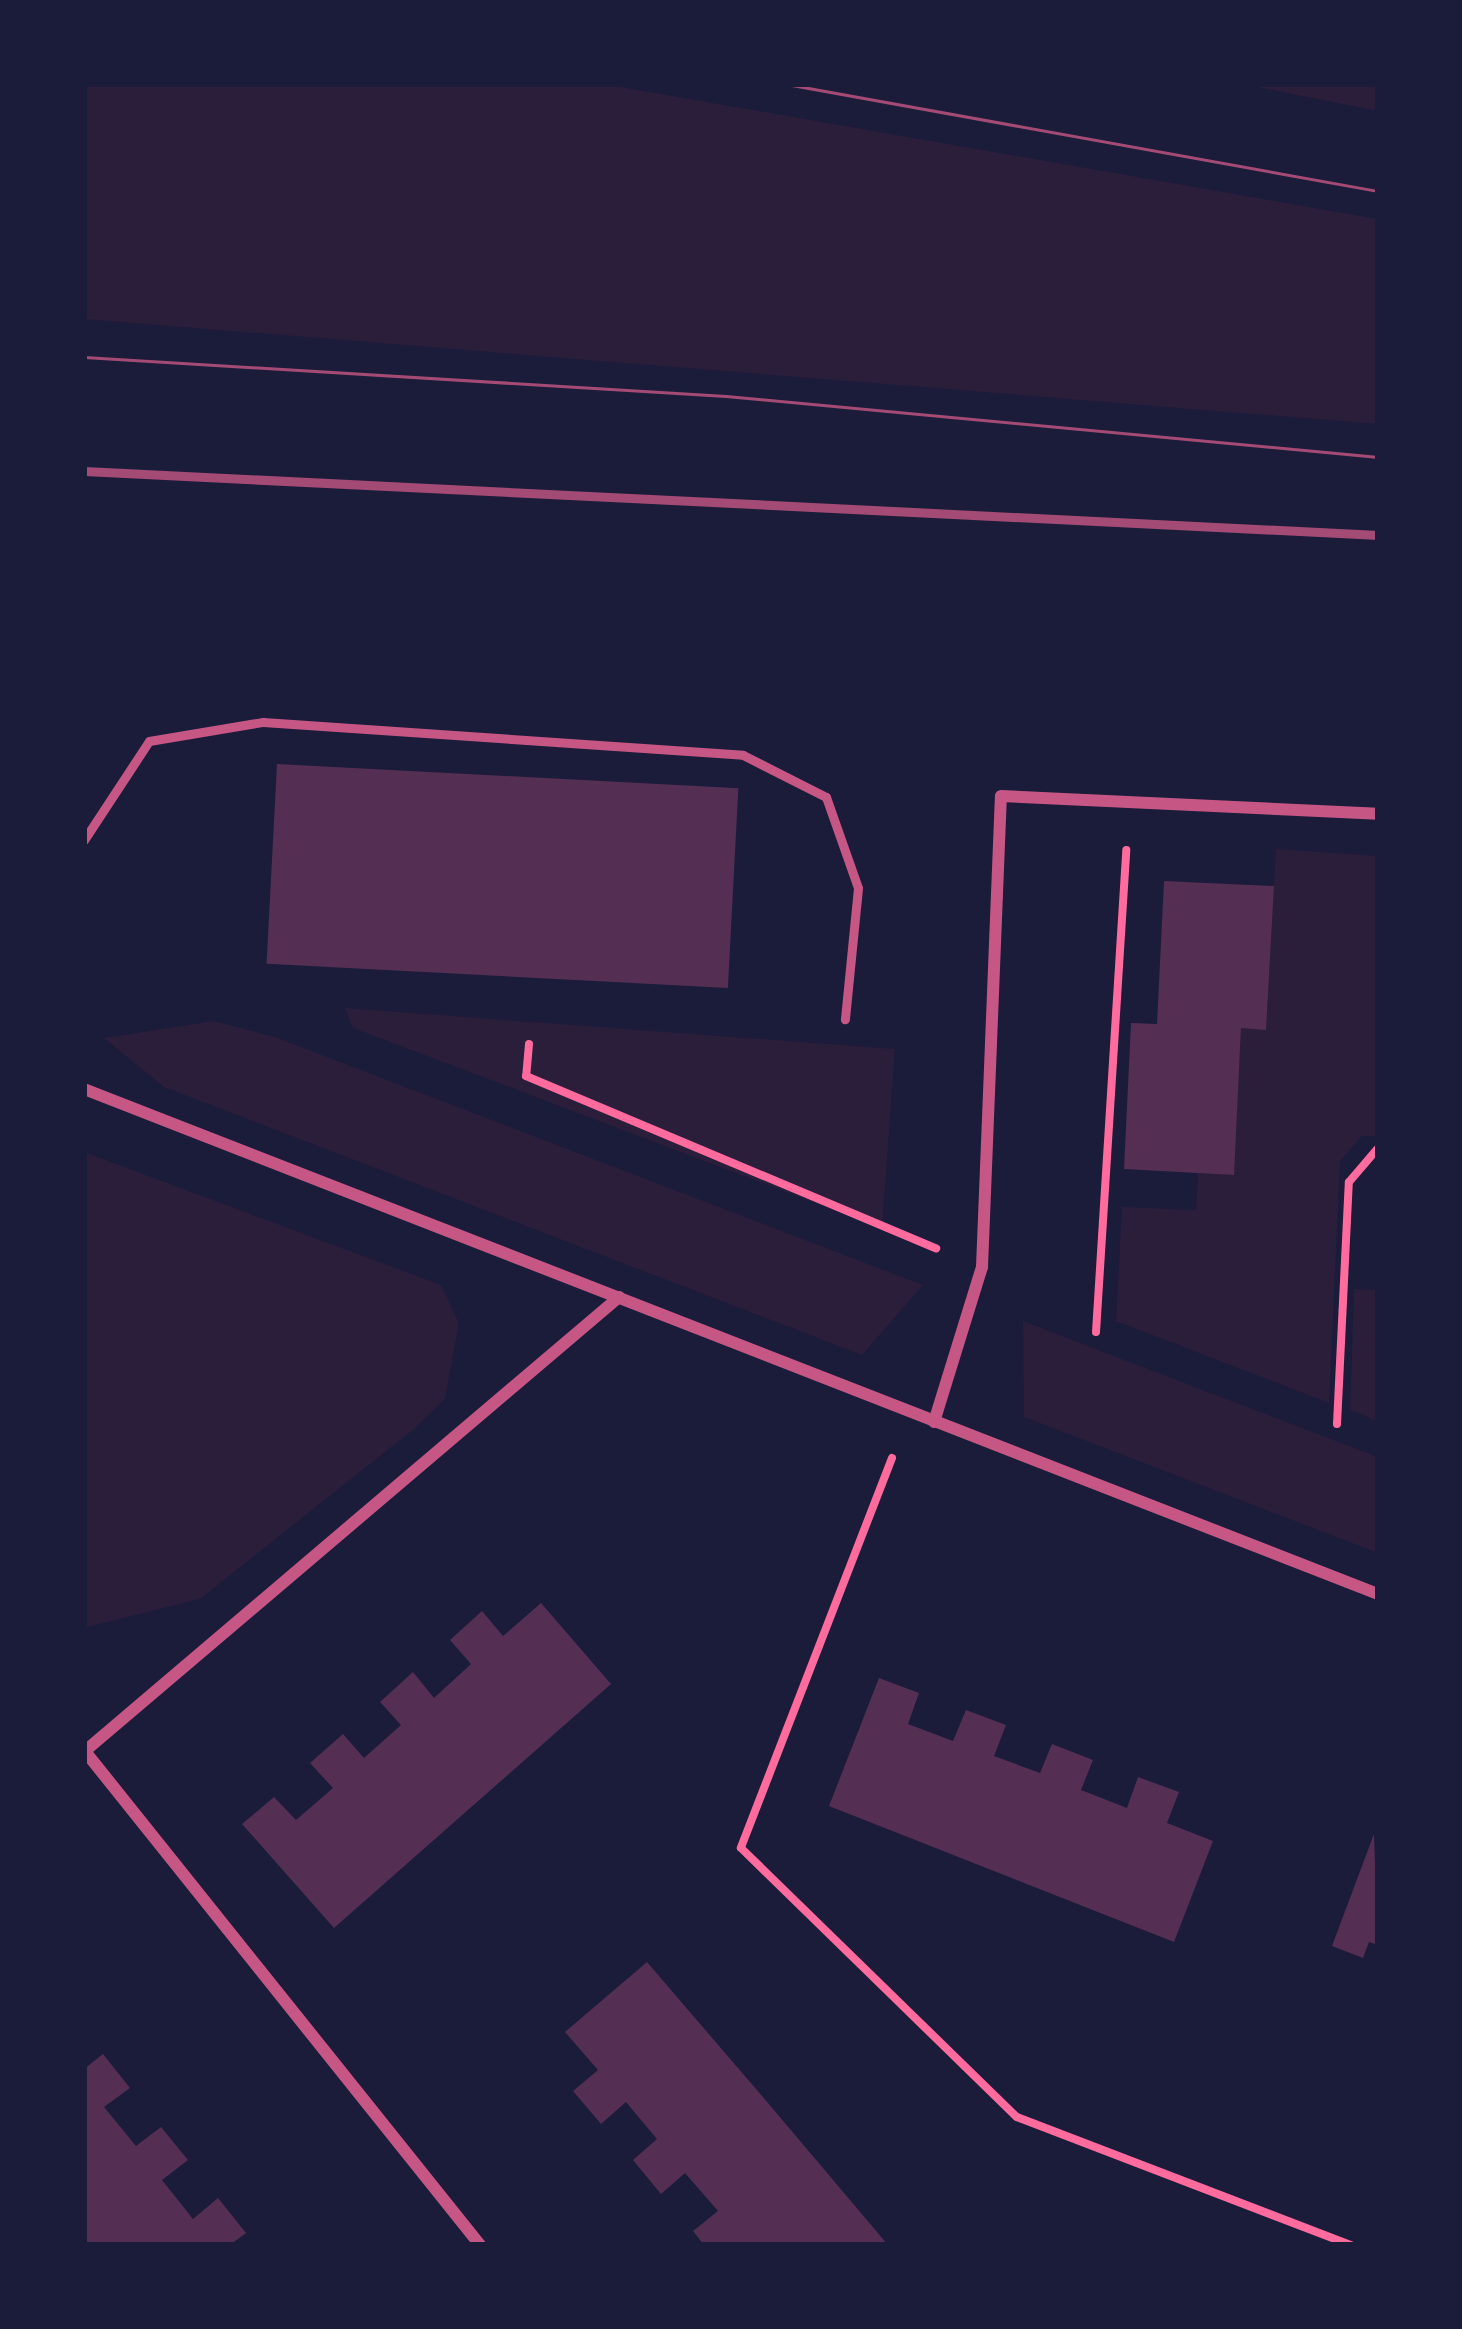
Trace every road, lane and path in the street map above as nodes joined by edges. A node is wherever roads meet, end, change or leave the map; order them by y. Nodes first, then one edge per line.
1 (1128, 802) junction
2 (1378, 814) edge
3 (84, 841) edge
4 (845, 1019) dead end
5 (529, 1044) dead end
6 (84, 1089) edge
7 (1378, 1148) edge
8 (982, 1267) junction
9 (619, 1298) junction
10 (1096, 1332) dead end
11 (909, 1412) junction
12 (934, 1421) junction
13 (1337, 1424) dead end
14 (1378, 1594) edge
15 (84, 1750) edge
16 (480, 2245) edge
17 (1351, 2245) edge

1 - 2 street
1 - 8 street
1 - 10 path
3 - 4 lane
5 - 8 path
6 - 9 street
7 - 13 path
8 - 12 street
9 - 11 street
9 - 15 street
11 - 12 street
11 - 17 path
12 - 14 street
15 - 16 street

